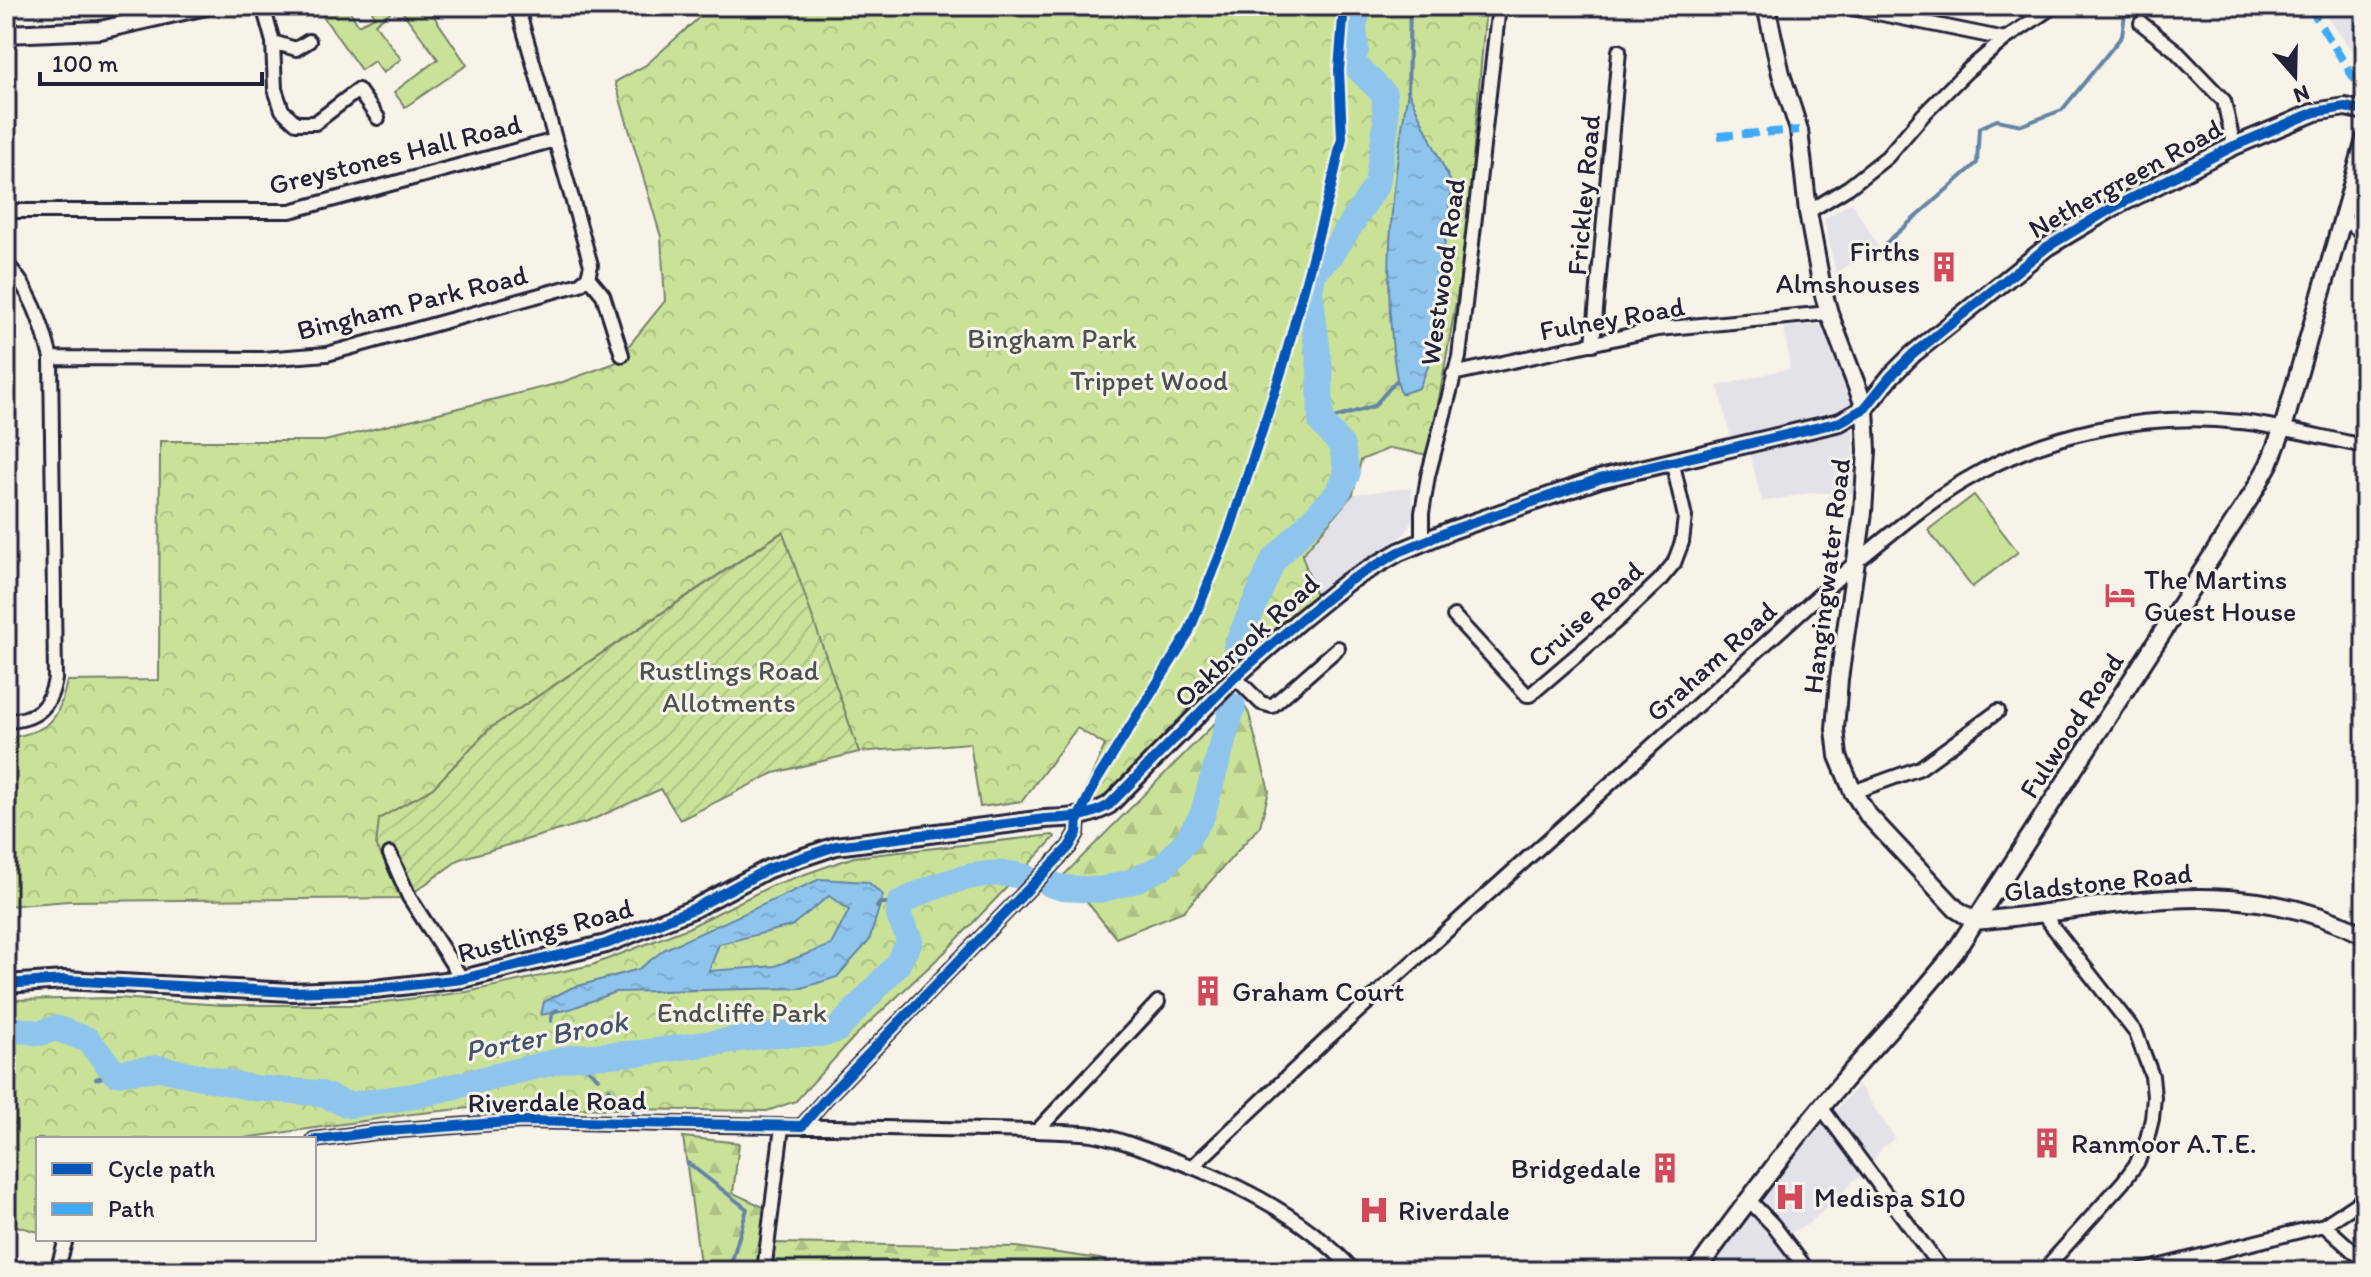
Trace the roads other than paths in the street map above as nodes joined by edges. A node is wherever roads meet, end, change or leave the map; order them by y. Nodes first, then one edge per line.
1 (206, 6) edge
2 (263, 6) edge
3 (517, 6) edge
4 (1499, 6) edge
5 (1766, 6) edge
6 (1843, 6) edge
7 (2054, 6) edge
8 (2141, 23) dead end
9 (6, 34) edge
10 (2005, 39) junction
11 (309, 41) dead end
12 (273, 42) junction
13 (1619, 51) dead end
14 (2365, 111) edge
15 (378, 118) dead end
16 (555, 140) junction
17 (2365, 140) edge
18 (2234, 146) junction
19 (6, 211) edge
20 (1808, 212) junction
21 (2342, 217) junction
22 (2365, 235) edge
23 (6, 263) edge
24 (588, 277) junction
25 (1829, 313) junction
26 (1593, 344) junction
27 (622, 355) dead end
28 (51, 358) junction
29 (1453, 374) junction
30 (1865, 408) junction
31 (2283, 428) junction
32 (2365, 446) edge
33 (1672, 460) junction
34 (1422, 542) junction
35 (1857, 561) junction
36 (1454, 616) dead end
37 (1338, 648) dead end
38 (1235, 677) junction
39 (1998, 711) dead end
40 (6, 721) edge
41 (1853, 792) junction
42 (1078, 818) junction
43 (390, 854) dead end
44 (2042, 913) junction
45 (1975, 921) junction
46 (2365, 935) edge
47 (462, 979) junction
48 (6, 984) edge
49 (1158, 1002) dead end
50 (1821, 1107) junction
51 (802, 1126) junction
52 (782, 1127) junction
53 (1037, 1131) junction
54 (316, 1140) edge
55 (1193, 1166) junction
56 (2365, 1198) edge
57 (1748, 1199) junction
58 (2324, 1225) junction
59 (65, 1241) edge
60 (2365, 1262) edge
61 (1940, 1267) dead end
62 (57, 1271) edge
63 (764, 1271) edge
64 (1354, 1271) edge
65 (1696, 1271) edge
66 (1808, 1271) edge
67 (2048, 1271) edge
68 (2144, 1271) edge

1 - 9 street
2 - 12 street
3 - 16 street
4 - 29 street, Westwood Road
5 - 20 street, Hangingwater Road
6 - 10 street
7 - 10 street
8 - 18 street
10 - 20 street
11 - 12 street
12 - 15 street
13 - 26 street, Frickley Road
14 - 18 street, Nethergreen Road
16 - 19 street, Greystones Hall Road
16 - 24 street
17 - 21 street, Fulwood Road
18 - 30 street, Nethergreen Road
20 - 25 street, Hangingwater Road
21 - 22 street
21 - 31 street, Fulwood Road
23 - 28 street
24 - 27 street
24 - 28 street, Bingham Park Road
25 - 26 street, Fulney Road
25 - 30 street, Hangingwater Road
26 - 29 street, Fulney Road
28 - 40 street
29 - 34 street, Westwood Road
30 - 33 street, Oakbrook Road
30 - 35 street, Hangingwater Road
31 - 32 street, Graham Road
31 - 35 street, Graham Road
31 - 45 street, Fulwood Road
33 - 34 street, Oakbrook Road
33 - 36 street, Cruise Road
34 - 38 street, Oakbrook Road
35 - 41 street, Hangingwater Road
35 - 55 street, Graham Road
37 - 38 street
38 - 42 street, Oakbrook Road
39 - 41 street
41 - 45 street, Hangingwater Road
42 - 47 street, Rustlings Road
42 - 51 street
43 - 47 street
44 - 45 street, Gladstone Road
44 - 46 street, Gladstone Road
44 - 67 street
45 - 50 street, Fulwood Road
47 - 48 street, Rustlings Road
49 - 53 street
50 - 57 street, Fulwood Road
50 - 61 street
51 - 52 street, Riverdale Road
51 - 53 street, Riverdale Road
52 - 54 street, Riverdale Road
52 - 63 street
53 - 55 street, Riverdale Road
55 - 64 street, Riverdale Road
56 - 58 street
57 - 65 street, Fulwood Road
57 - 66 street
58 - 60 street
58 - 68 street
59 - 62 street

